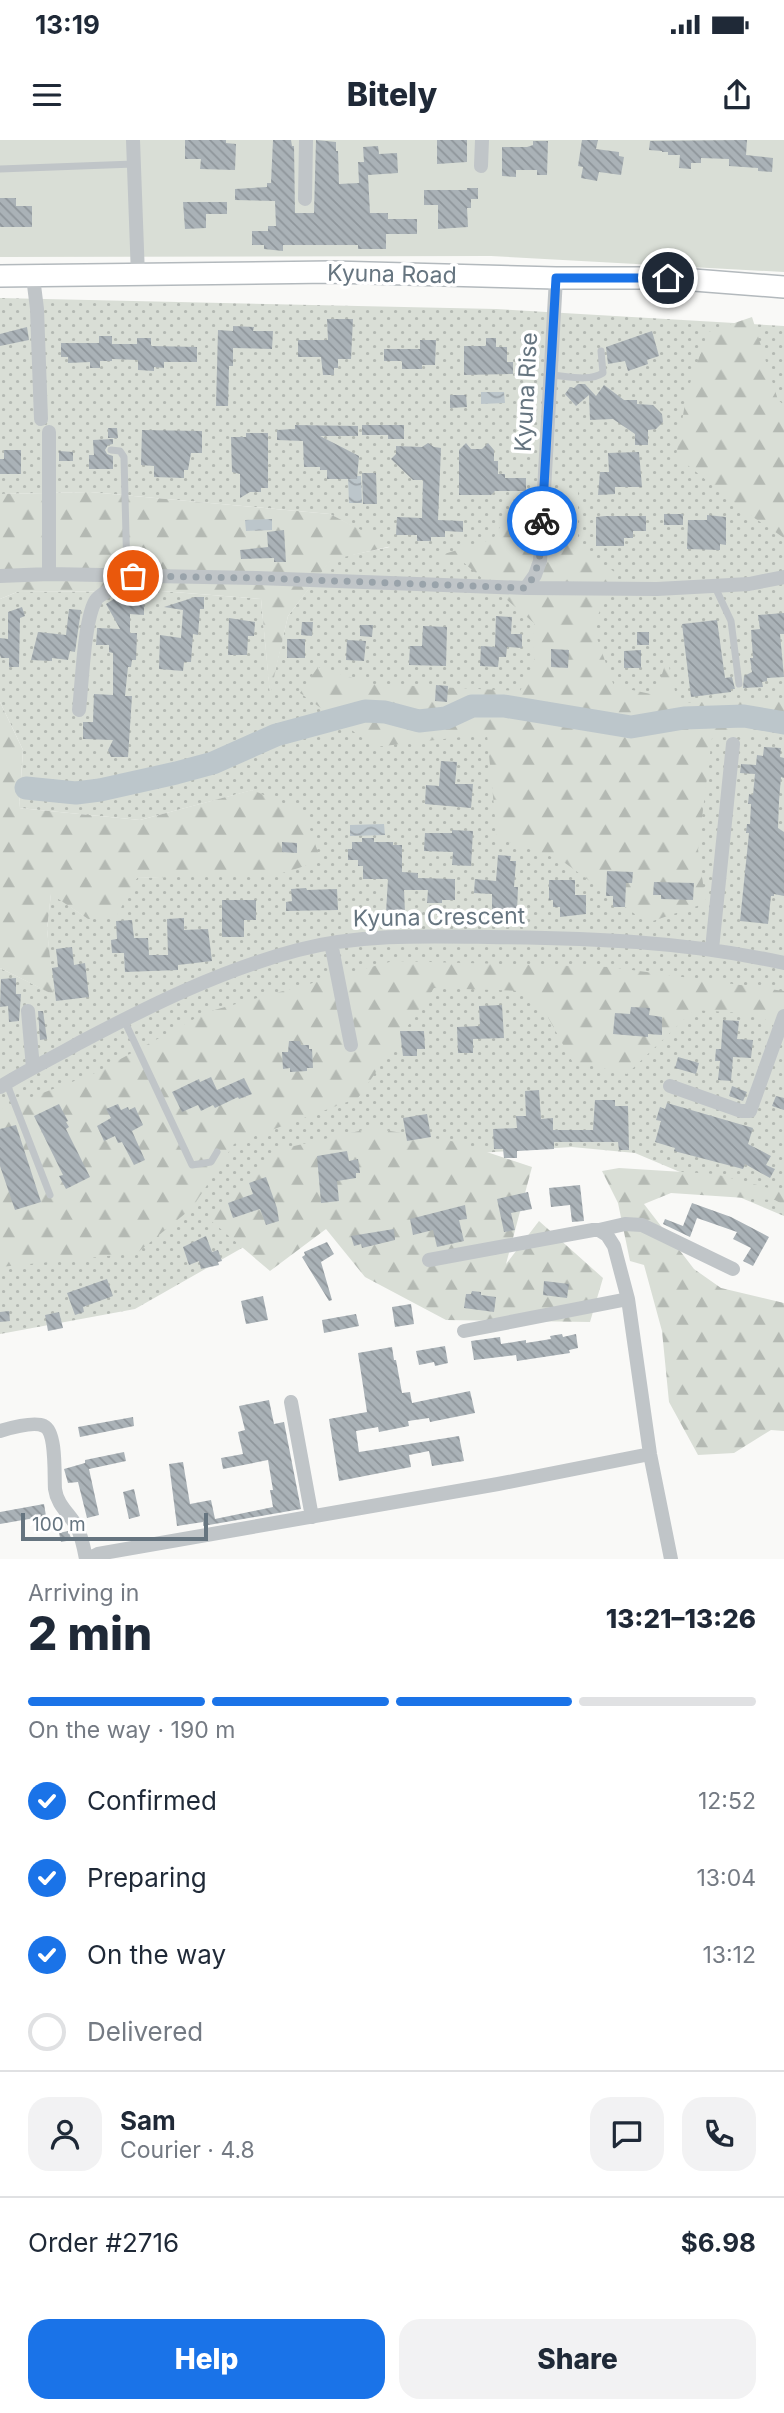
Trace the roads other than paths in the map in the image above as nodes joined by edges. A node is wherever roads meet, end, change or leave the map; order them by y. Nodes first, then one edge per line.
1 (133, 140) edge
2 (306, 140) edge
3 (482, 140) edge
4 (134, 164) junction
5 (481, 166) dead end
6 (0, 169) edge
7 (305, 198) dead end
8 (0, 276) edge
9 (33, 276) junction
10 (138, 276) junction
11 (556, 278) junction
12 (784, 288) edge
13 (601, 351) dead end
14 (549, 375) junction
15 (41, 419) dead end
16 (50, 432) dead end
17 (111, 450) dead end
18 (49, 574) junction
19 (0, 576) edge
20 (130, 576) junction
21 (784, 577) edge
22 (715, 587) junction
23 (526, 588) junction
24 (739, 684) dead end
25 (79, 710) dead end
26 (733, 744) dead end
27 (331, 943) junction
28 (712, 949) junction
29 (784, 963) edge
30 (28, 1012) dead end
31 (784, 1016) edge
32 (124, 1019) junction
33 (351, 1045) dead end
34 (33, 1068) junction
35 (3, 1085) edge
36 (670, 1086) dead end
37 (217, 1152) dead end
38 (50, 1195) dead end
39 (599, 1230) junction
40 (429, 1261) dead end
41 (733, 1269) dead end
42 (628, 1300) junction
43 (464, 1331) dead end
44 (291, 1402) dead end
45 (0, 1431) edge
46 (650, 1454) junction
47 (312, 1517) junction
48 (87, 1559) edge
49 (671, 1559) edge

1 - 4 street
2 - 7 street
3 - 5 street
4 - 6 lane
4 - 10 street
8 - 9 main road, Kyuna Road
9 - 10 main road, Kyuna Road
9 - 15 street
10 - 11 main road, Kyuna Road
11 - 12 main road, Kyuna Road
11 - 14 street, Kyuna Rise
13 - 14 lane
14 - 23 street, Kyuna Rise
16 - 18 street
17 - 20 lane
18 - 19 street
18 - 20 street
20 - 23 street
20 - 25 street
21 - 22 street
22 - 23 street
22 - 24 lane
26 - 28 street
27 - 28 street, Kyuna Crescent
27 - 32 street, Kyuna Crescent
27 - 33 street
28 - 29 street, Kyuna Crescent
30 - 34 street
31 - 36 street
32 - 34 street, Kyuna Crescent
32 - 37 lane
34 - 35 street, Kyuna Crescent
35 - 38 lane
39 - 40 street
39 - 41 street
39 - 42 street
42 - 43 street
42 - 46 street
44 - 47 street
45 - 48 street
46 - 47 street
46 - 49 street
47 - 48 street

